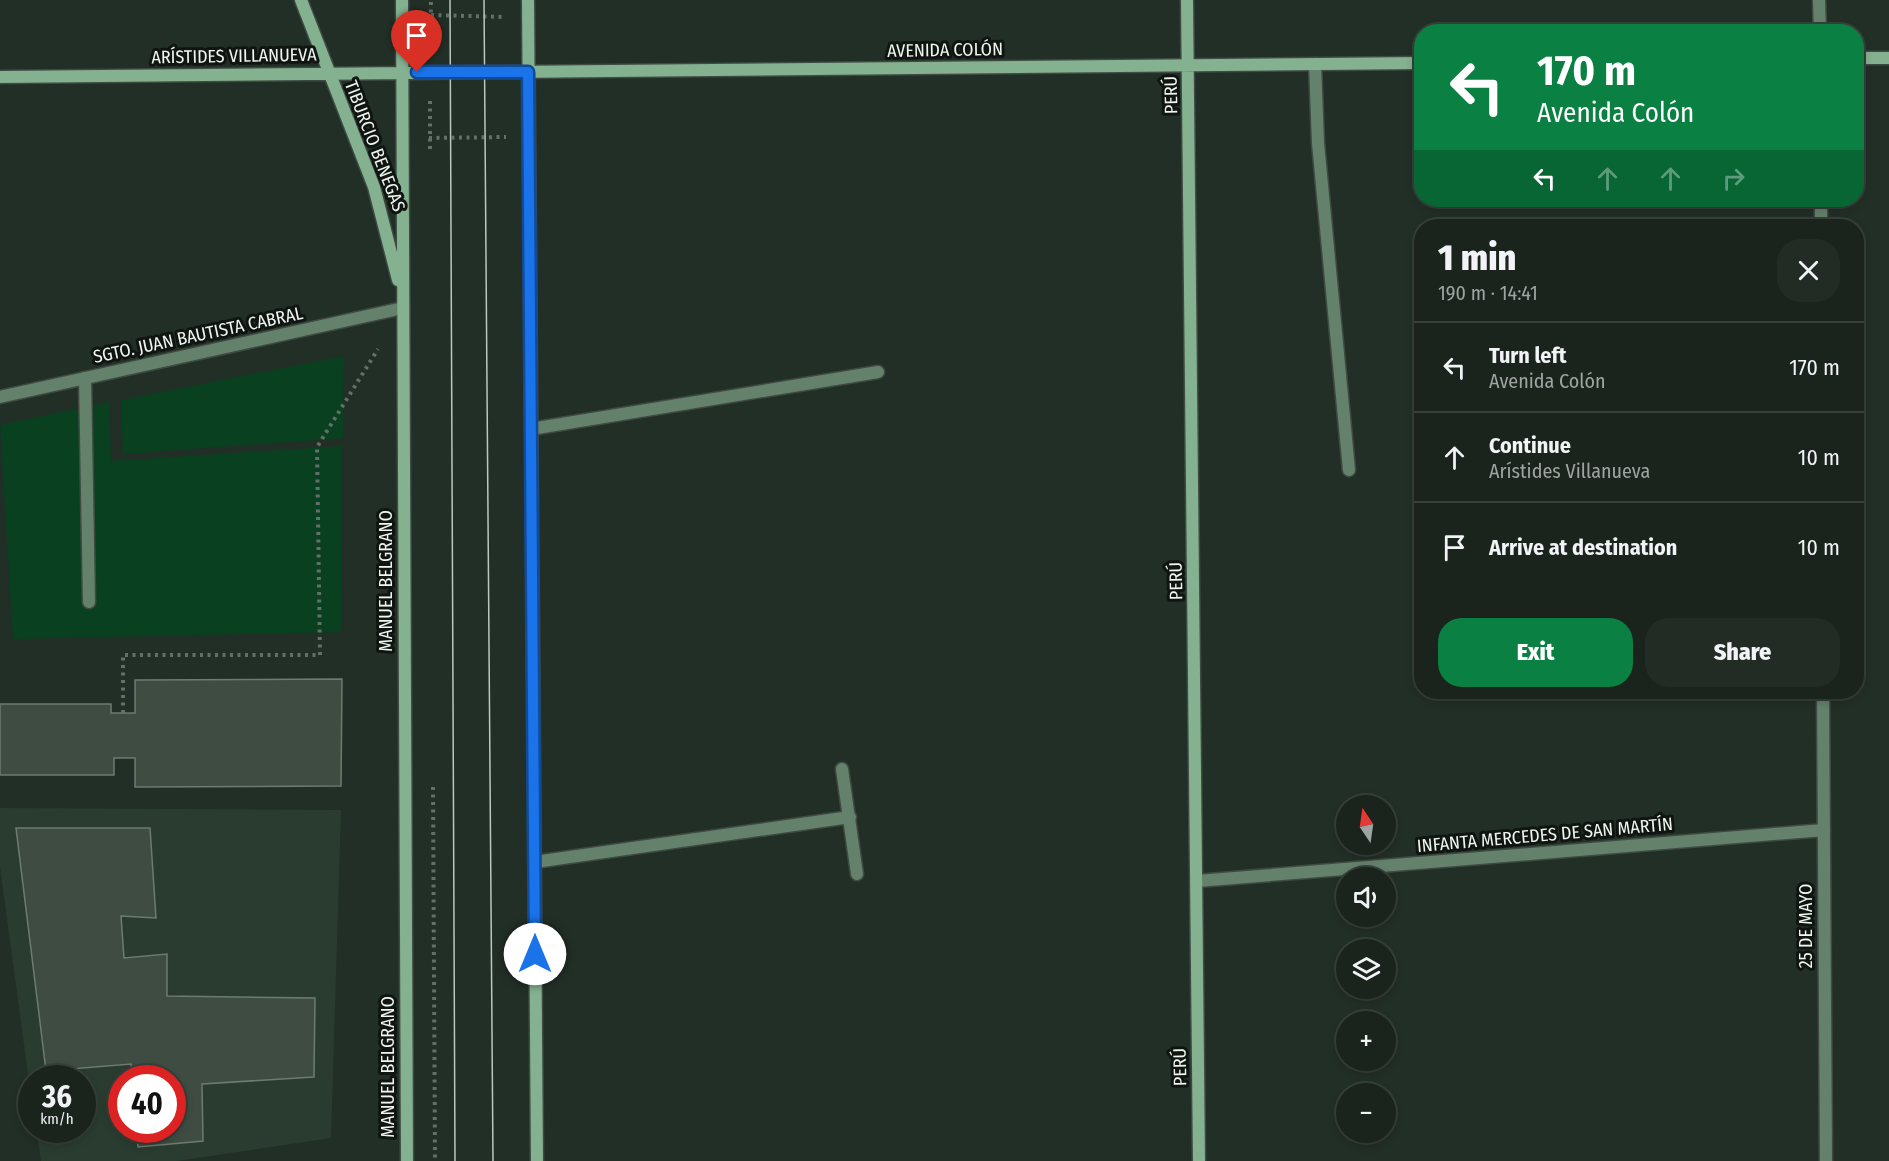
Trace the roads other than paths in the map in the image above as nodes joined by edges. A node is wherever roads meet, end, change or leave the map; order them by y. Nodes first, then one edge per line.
1 (301, 0) edge
2 (402, 0) edge
3 (528, 0) edge
4 (1187, 0) edge
5 (1820, 0) edge
6 (1820, 24) edge
7 (1864, 58) edge
8 (1889, 58) edge
9 (1414, 63) edge
10 (1315, 64) junction
11 (1188, 66) junction
12 (403, 72) junction
13 (468, 72) joint
14 (528, 72) junction
15 (328, 73) junction
16 (0, 76) edge
17 (404, 308) junction
18 (878, 372) dead end
19 (85, 378) junction
20 (0, 397) edge
21 (531, 429) junction
22 (1349, 470) dead end
23 (89, 602) dead end
24 (1823, 699) edge
25 (842, 769) dead end
26 (850, 817) junction
27 (1824, 830) junction
28 (535, 862) junction
29 (857, 874) dead end
30 (1197, 881) junction
31 (406, 1161) edge
32 (537, 1161) edge
33 (1199, 1161) edge
34 (1826, 1161) edge

1 - 15 main road, TIBURCIO BENEGAS
2 - 12 main road, MANUEL BELGRANO
3 - 14 main road
4 - 11 main road, PERÚ
5 - 6 street
7 - 8 main road
9 - 10 main road, AVENIDA COLÓN
10 - 11 main road, AVENIDA COLÓN
10 - 22 street
11 - 14 main road, AVENIDA COLÓN
11 - 30 main road, PERÚ
12 - 13 main road, ARÍSTIDES VILLANUEVA
12 - 15 main road, ARÍSTIDES VILLANUEVA
12 - 17 main road, MANUEL BELGRANO
13 - 14 main road, AVENIDA COLÓN
14 - 21 main road
15 - 16 main road, ARÍSTIDES VILLANUEVA
15 - 17 main road, TIBURCIO BENEGAS
17 - 19 street, SGTO. JUAN BAUTISTA CABRAL
17 - 31 main road, MANUEL BELGRANO
18 - 21 street
19 - 20 street, SGTO. JUAN BAUTISTA CABRAL
19 - 23 street
21 - 28 main road
24 - 27 street, 25 DE MAYO
25 - 26 street
26 - 28 street
26 - 29 street
27 - 30 street, INFANTA MERCEDES DE SAN MARTÍN
27 - 34 street, 25 DE MAYO
28 - 32 main road
30 - 33 main road, PERÚ

